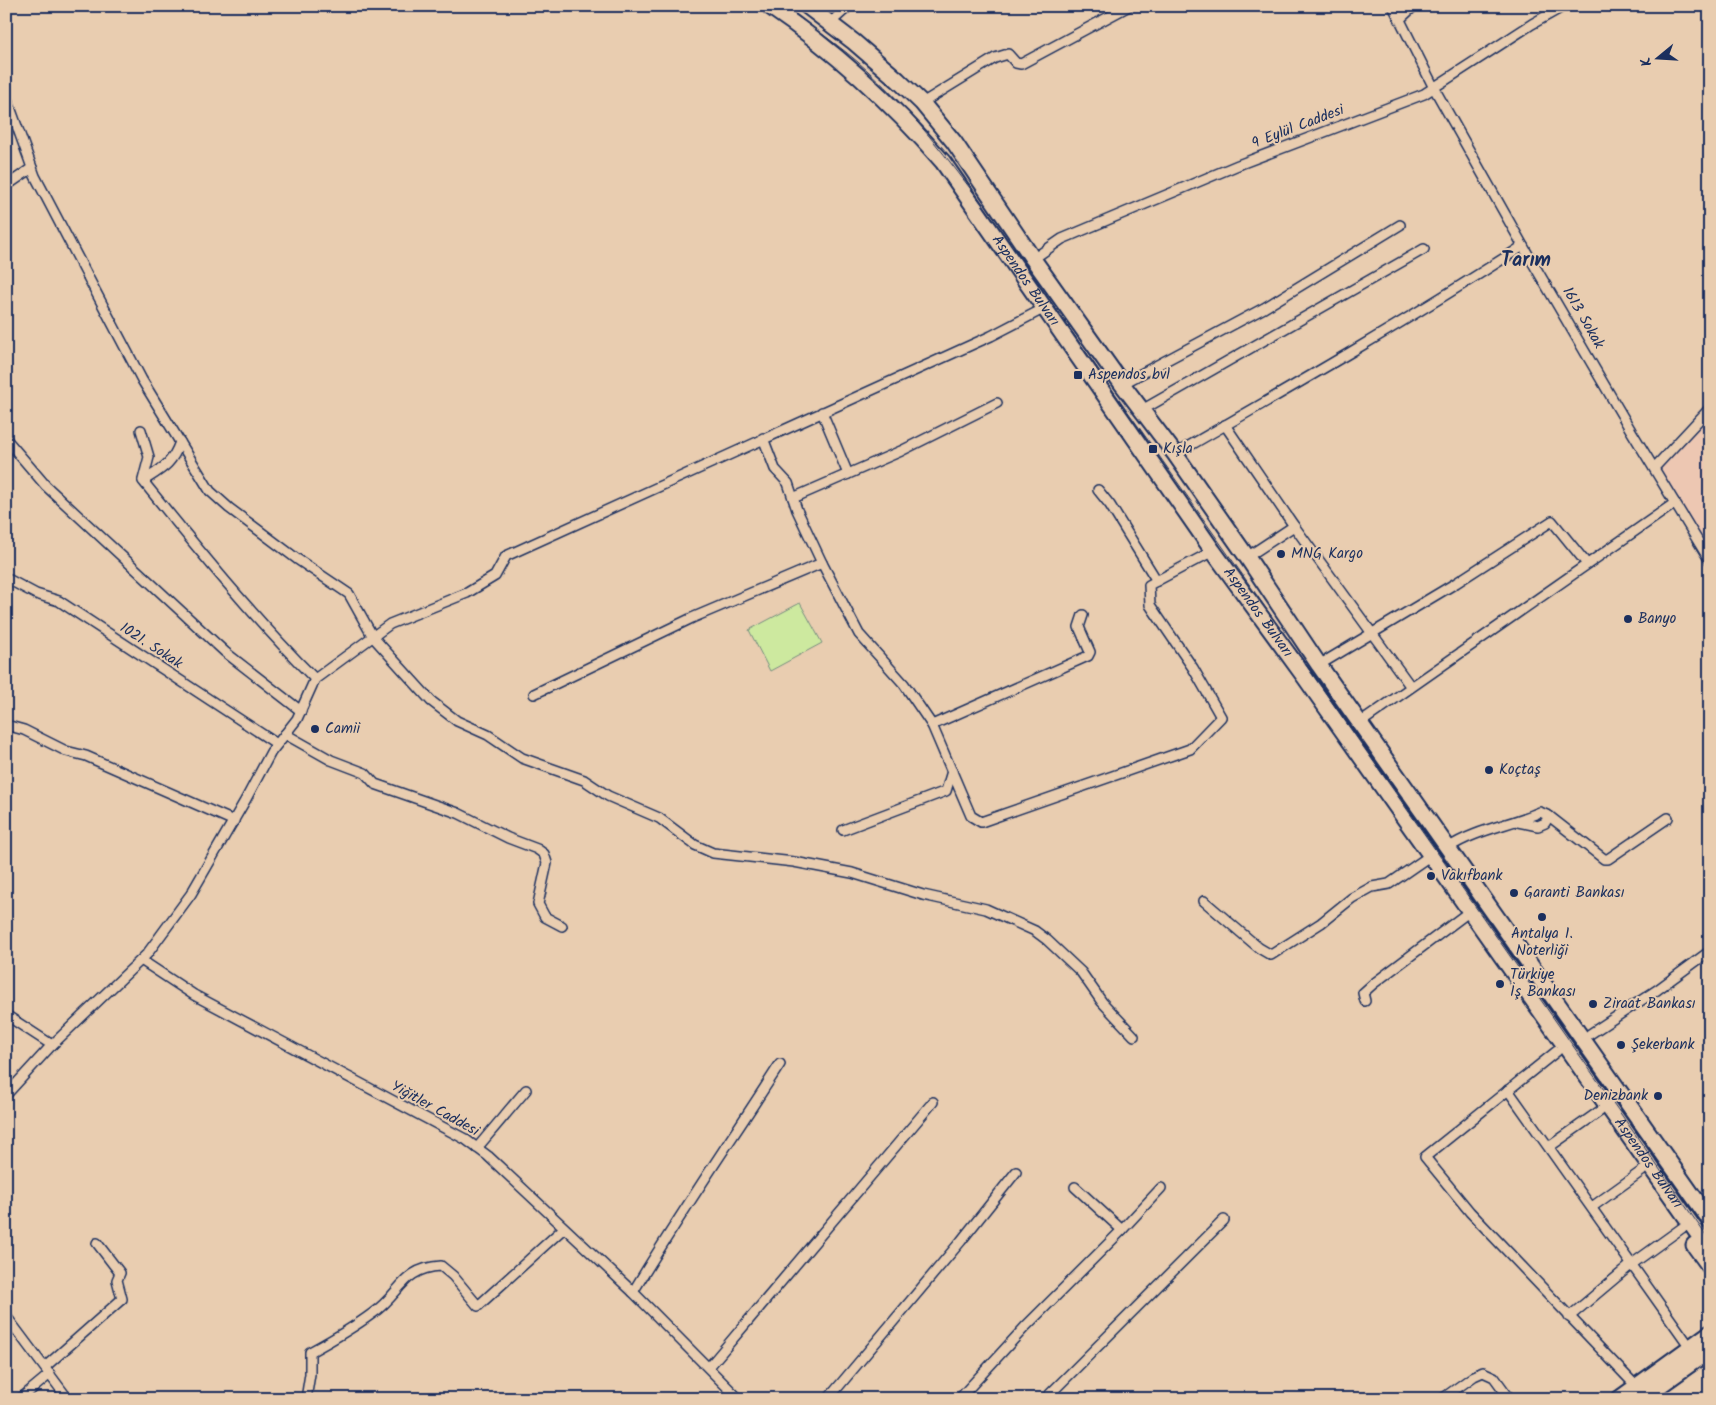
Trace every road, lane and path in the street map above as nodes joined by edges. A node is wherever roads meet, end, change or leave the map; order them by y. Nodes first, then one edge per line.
1 (769, 6) edge
2 (807, 6) edge
3 (849, 6) edge
4 (1129, 6) edge
5 (1393, 6) edge
6 (1414, 6) edge
7 (1564, 6) edge
8 (1400, 19) junction
9 (829, 24) junction
10 (1434, 88) junction
11 (6, 96) edge
12 (922, 103) junction
13 (32, 168) junction
14 (6, 186) edge
15 (1400, 225) dead end
16 (1523, 246) junction
17 (1424, 249) dead end
18 (1033, 259) junction
19 (1043, 309) junction
20 (1122, 384) junction
21 (997, 403) dead end
22 (1710, 408) edge
23 (1142, 410) junction
24 (822, 412) junction
25 (1225, 425) junction
26 (141, 430) dead end
27 (763, 438) junction
28 (6, 439) edge
29 (180, 442) junction
30 (1175, 454) junction
31 (1654, 468) junction
32 (848, 474) junction
33 (143, 480) junction
34 (1098, 490) dead end
35 (793, 498) junction
36 (1675, 503) junction
37 (1294, 526) junction
38 (1212, 551) junction
39 (1247, 557) junction
40 (1710, 561) edge
41 (822, 563) junction
42 (1587, 564) junction
43 (6, 578) edge
44 (1157, 581) junction
45 (1083, 616) dead end
46 (1373, 632) junction
47 (373, 637) junction
48 (1319, 666) junction
49 (315, 678) junction
50 (1411, 687) junction
51 (534, 694) dead end
52 (301, 711) junction
53 (1360, 723) junction
54 (6, 725) edge
55 (932, 725) junction
56 (285, 734) junction
57 (277, 744) junction
58 (952, 771) junction
59 (1668, 818) dead end
60 (234, 821) junction
61 (843, 830) dead end
62 (1448, 848) junction
63 (1430, 855) junction
64 (1204, 902) dead end
65 (1470, 911) junction
66 (562, 926) dead end
67 (1710, 951) edge
68 (141, 960) junction
69 (1544, 983) junction
70 (1530, 996) junction
71 (1365, 1001) dead end
72 (6, 1015) edge
73 (1590, 1034) junction
74 (1134, 1036) dead end
75 (52, 1045) junction
76 (1557, 1051) junction
77 (780, 1064) dead end
78 (526, 1090) dead end
79 (1508, 1090) junction
80 (6, 1095) edge
81 (933, 1102) dead end
82 (1600, 1111) junction
83 (1549, 1147) junction
84 (477, 1148) junction
85 (1642, 1171) junction
86 (1016, 1172) dead end
87 (1075, 1187) dead end
88 (1161, 1188) dead end
89 (1710, 1205) edge
90 (1592, 1207) junction
91 (1224, 1220) dead end
92 (1710, 1220) edge
93 (564, 1228) junction
94 (1682, 1228) junction
95 (1122, 1230) junction
96 (97, 1243) dead end
97 (1710, 1251) edge
98 (1632, 1264) junction
99 (1710, 1267) edge
100 (633, 1292) junction
101 (6, 1316) edge
102 (1569, 1317) junction
103 (1710, 1333) edge
104 (1702, 1356) edge
105 (709, 1367) junction
106 (48, 1371) junction
107 (1644, 1395) edge
108 (20, 1399) edge
109 (68, 1399) edge
110 (306, 1399) edge
111 (739, 1399) edge
112 (828, 1399) edge
113 (959, 1399) edge
114 (1045, 1399) edge
115 (1442, 1399) edge
116 (1510, 1399) edge
117 (1618, 1399) edge

1 - 19 main road, Aspendos Bulvarı
2 - 9 main road, Aspendos Bulvarı
3 - 9 street
4 - 12 street
5 - 8 street, 1613 Sokak
6 - 8 street
7 - 10 street, 9 Eylül Caddesi
8 - 10 street, 1613 Sokak
9 - 12 main road, Aspendos Bulvarı
10 - 16 street, 1613 Sokak
10 - 18 street, 9 Eylül Caddesi
11 - 13 street
12 - 18 main road, Aspendos Bulvarı
13 - 14 street
13 - 29 street
15 - 20 street
16 - 25 street
16 - 31 street, 1613 Sokak
17 - 23 street
18 - 20 main road, Aspendos Bulvarı
19 - 24 street
19 - 38 main road, Aspendos Bulvarı
20 - 23 main road, Aspendos Bulvarı
21 - 32 street
22 - 31 street
23 - 30 main road, Aspendos Bulvarı
24 - 27 street
24 - 32 street
25 - 30 street
25 - 37 street
26 - 33 street
27 - 35 street
27 - 47 street
28 - 52 street
29 - 33 street
29 - 47 street
30 - 39 main road, Aspendos Bulvarı
31 - 36 street, 1613 Sokak
32 - 35 street
33 - 49 street
34 - 44 street
35 - 41 street
36 - 40 street, 1613 Sokak
36 - 42 street
37 - 39 street
37 - 46 street
38 - 44 street
38 - 63 main road, Aspendos Bulvarı
39 - 48 main road, Aspendos Bulvarı
41 - 51 street
41 - 55 street
42 - 46 street
42 - 50 street
43 - 57 street, 1021. Sokak
44 - 58 street
45 - 55 street
46 - 48 street
46 - 50 street
47 - 49 street
47 - 74 street
48 - 53 main road, Aspendos Bulvarı
49 - 52 street
50 - 53 street
52 - 56 street
53 - 62 main road, Aspendos Bulvarı
54 - 60 street
55 - 58 street
56 - 57 street
56 - 66 street
57 - 60 street
58 - 61 street
59 - 62 street
60 - 68 street
62 - 69 main road, Aspendos Bulvarı
63 - 64 street
63 - 65 main road, Aspendos Bulvarı
65 - 70 main road, Aspendos Bulvarı
65 - 71 street
67 - 73 street
68 - 75 street
68 - 84 street, Yiğitler Caddesi
69 - 73 main road
69 - 92 main road, Aspendos Bulvarı
70 - 76 main road
70 - 97 main road, Aspendos Bulvarı
72 - 75 street
73 - 89 main road
75 - 80 street
76 - 79 street
76 - 82 main road
77 - 100 street
78 - 84 street
79 - 83 street
79 - 102 street
81 - 105 street
82 - 83 street
82 - 85 main road
83 - 90 street
84 - 93 street, Yiğitler Caddesi
85 - 90 street
85 - 94 main road
86 - 112 street
87 - 95 street
88 - 95 street
90 - 98 street
91 - 114 street
93 - 100 street, Yiğitler Caddesi
93 - 110 street
94 - 98 street
94 - 99 main road
95 - 113 street
96 - 106 street
98 - 102 street
98 - 104 street
100 - 105 street, Yiğitler Caddesi
101 - 106 street
102 - 107 street
103 - 104 main road
104 - 107 main road
105 - 111 street, Yiğitler Caddesi
106 - 108 street
106 - 109 street
107 - 117 main road
115 - 116 street

